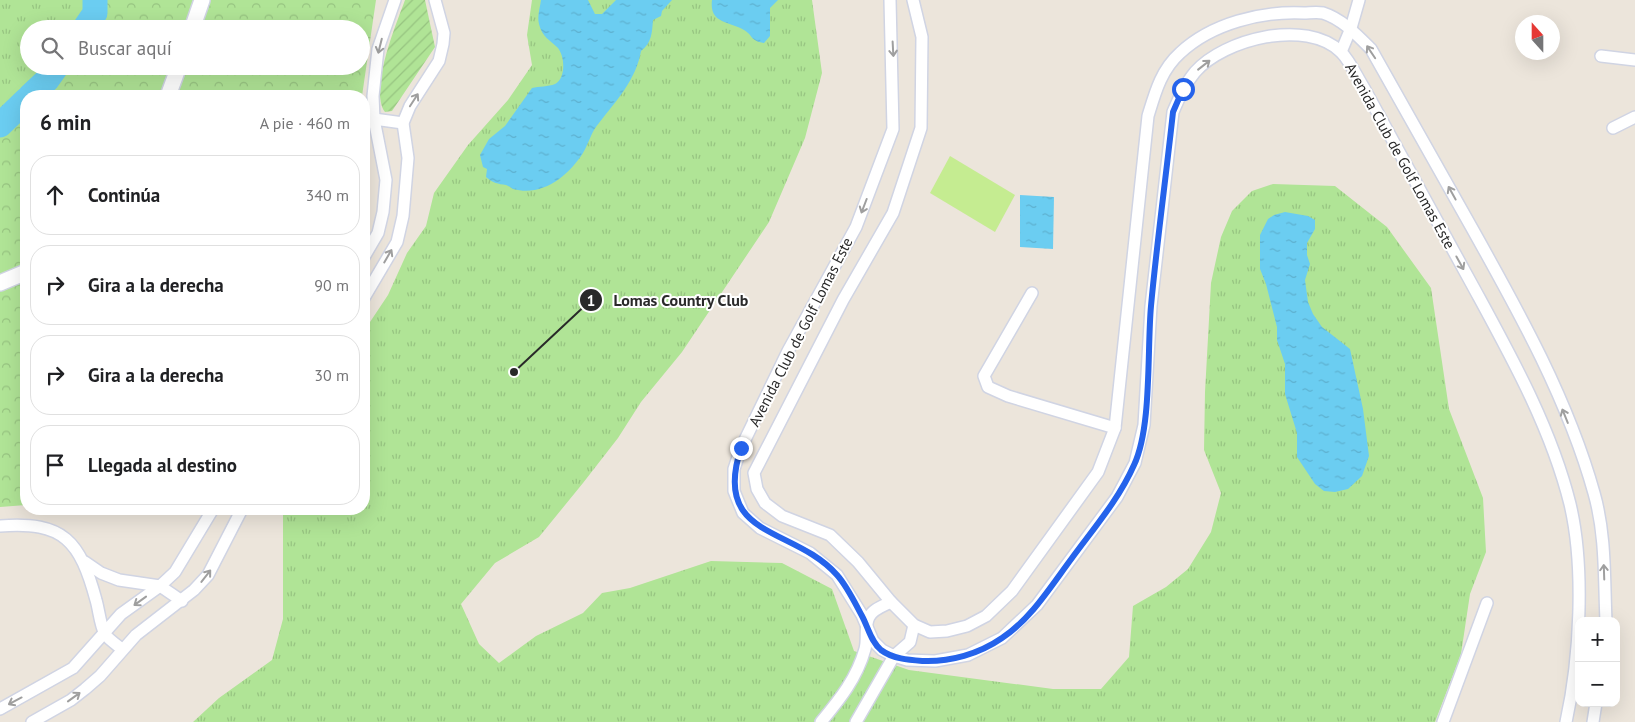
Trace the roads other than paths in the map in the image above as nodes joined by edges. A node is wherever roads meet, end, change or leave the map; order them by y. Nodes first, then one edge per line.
1 (202, 0) edge
2 (396, 0) edge
3 (435, 0) edge
4 (890, 0) edge
5 (913, 0) edge
6 (1360, 0) edge
7 (195, 20) edge
8 (1351, 28) junction
9 (1341, 52) junction
10 (1601, 56) dead end
11 (1635, 60) edge
12 (176, 75) edge
13 (170, 90) edge
14 (1635, 117) edge
15 (374, 119) junction
16 (404, 122) junction
17 (1614, 128) dead end
18 (370, 247) edge
19 (20, 275) edge
20 (0, 283) edge
21 (370, 288) edge
22 (1032, 293) dead end
23 (1115, 428) junction
24 (209, 515) edge
25 (239, 515) edge
26 (0, 526) edge
27 (85, 562) junction
28 (160, 586) junction
29 (182, 601) junction
30 (891, 602) junction
31 (1487, 602) dead end
32 (1606, 617) edge
33 (866, 624) junction
34 (914, 625) junction
35 (105, 634) junction
36 (122, 650) junction
37 (894, 656) junction
38 (1595, 707) edge
39 (0, 709) edge
40 (32, 722) edge
41 (821, 722) edge
42 (856, 722) edge
43 (1443, 722) edge
44 (1566, 722) edge
45 (1593, 722) edge

1 - 7 main road
2 -> 15 street
16 -> 3 street
4 -> 33 street, Avenida Club de Golf Lomas Este
5 - 30 street, Avenida Club de Golf Lomas Este
6 - 8 street
8 - 9 street
8 - 23 street, Avenida Club de Golf Lomas Este
32 -> 8 street, Avenida Club de Golf Lomas Este
37 -> 9 street, Avenida Club de Golf Lomas Este
9 -> 44 street, Avenida Club de Golf Lomas Este
10 - 11 street
12 - 13 main road
14 - 17 street
15 - 16 street
15 - 18 street
21 -> 16 street
19 - 20 main road
22 - 23 street
23 - 34 street, Avenida Club de Golf Lomas Este
24 - 28 street
29 -> 25 street
26 - 27 street
27 - 28 street
27 - 35 street
28 - 29 street
28 -> 35 street
29 - 36 street
30 - 33 street
30 - 34 street, Avenida Club de Golf Lomas Este
31 - 43 street
33 - 37 street, Avenida Club de Golf Lomas Este
33 - 41 street
34 - 37 street
35 - 36 street
35 -> 39 street
40 -> 36 street
37 - 42 street
38 - 45 street

